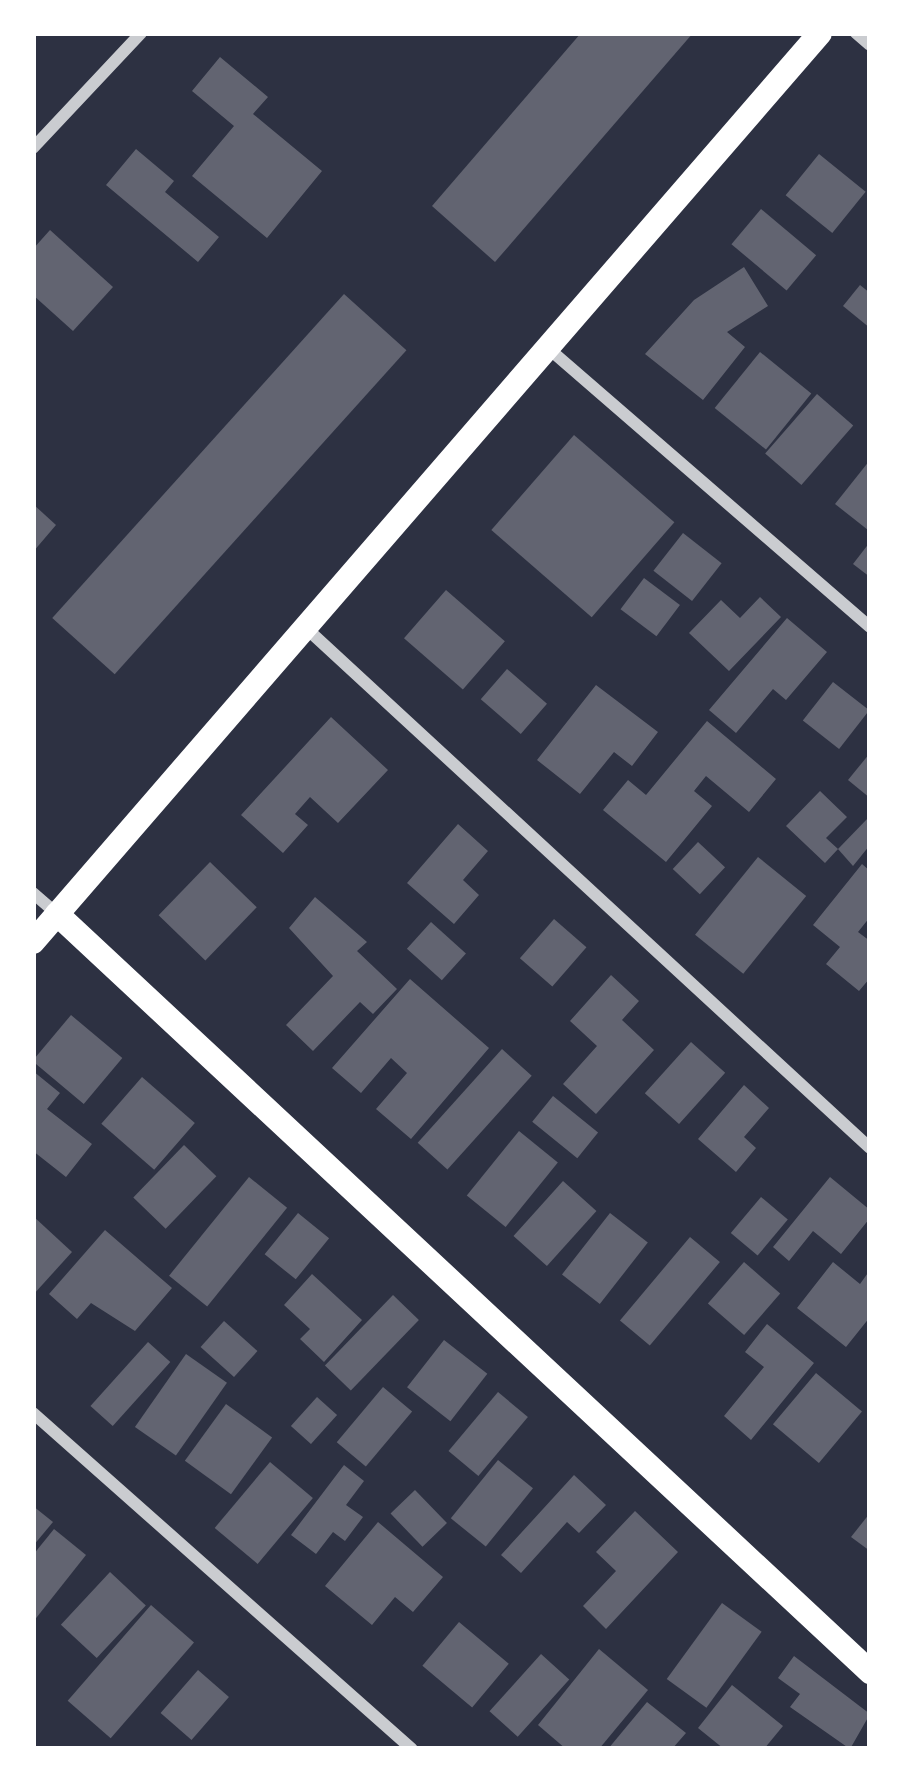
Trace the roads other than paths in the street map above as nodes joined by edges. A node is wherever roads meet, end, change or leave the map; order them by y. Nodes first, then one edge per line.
1 (141, 33) edge
2 (820, 33) edge
3 (856, 33) edge
4 (870, 45) edge
5 (33, 148) edge
6 (548, 347) junction
7 (870, 627) edge
8 (305, 628) junction
9 (33, 893) edge
10 (57, 914) junction
11 (33, 942) edge
12 (870, 1148) edge
13 (33, 1412) edge
14 (870, 1672) edge
15 (412, 1749) edge

1 - 5 street
2 - 6 main road
3 - 4 street
6 - 7 street
6 - 8 main road
8 - 10 main road
8 - 12 street
9 - 10 street
10 - 11 main road
10 - 14 main road
13 - 15 street

